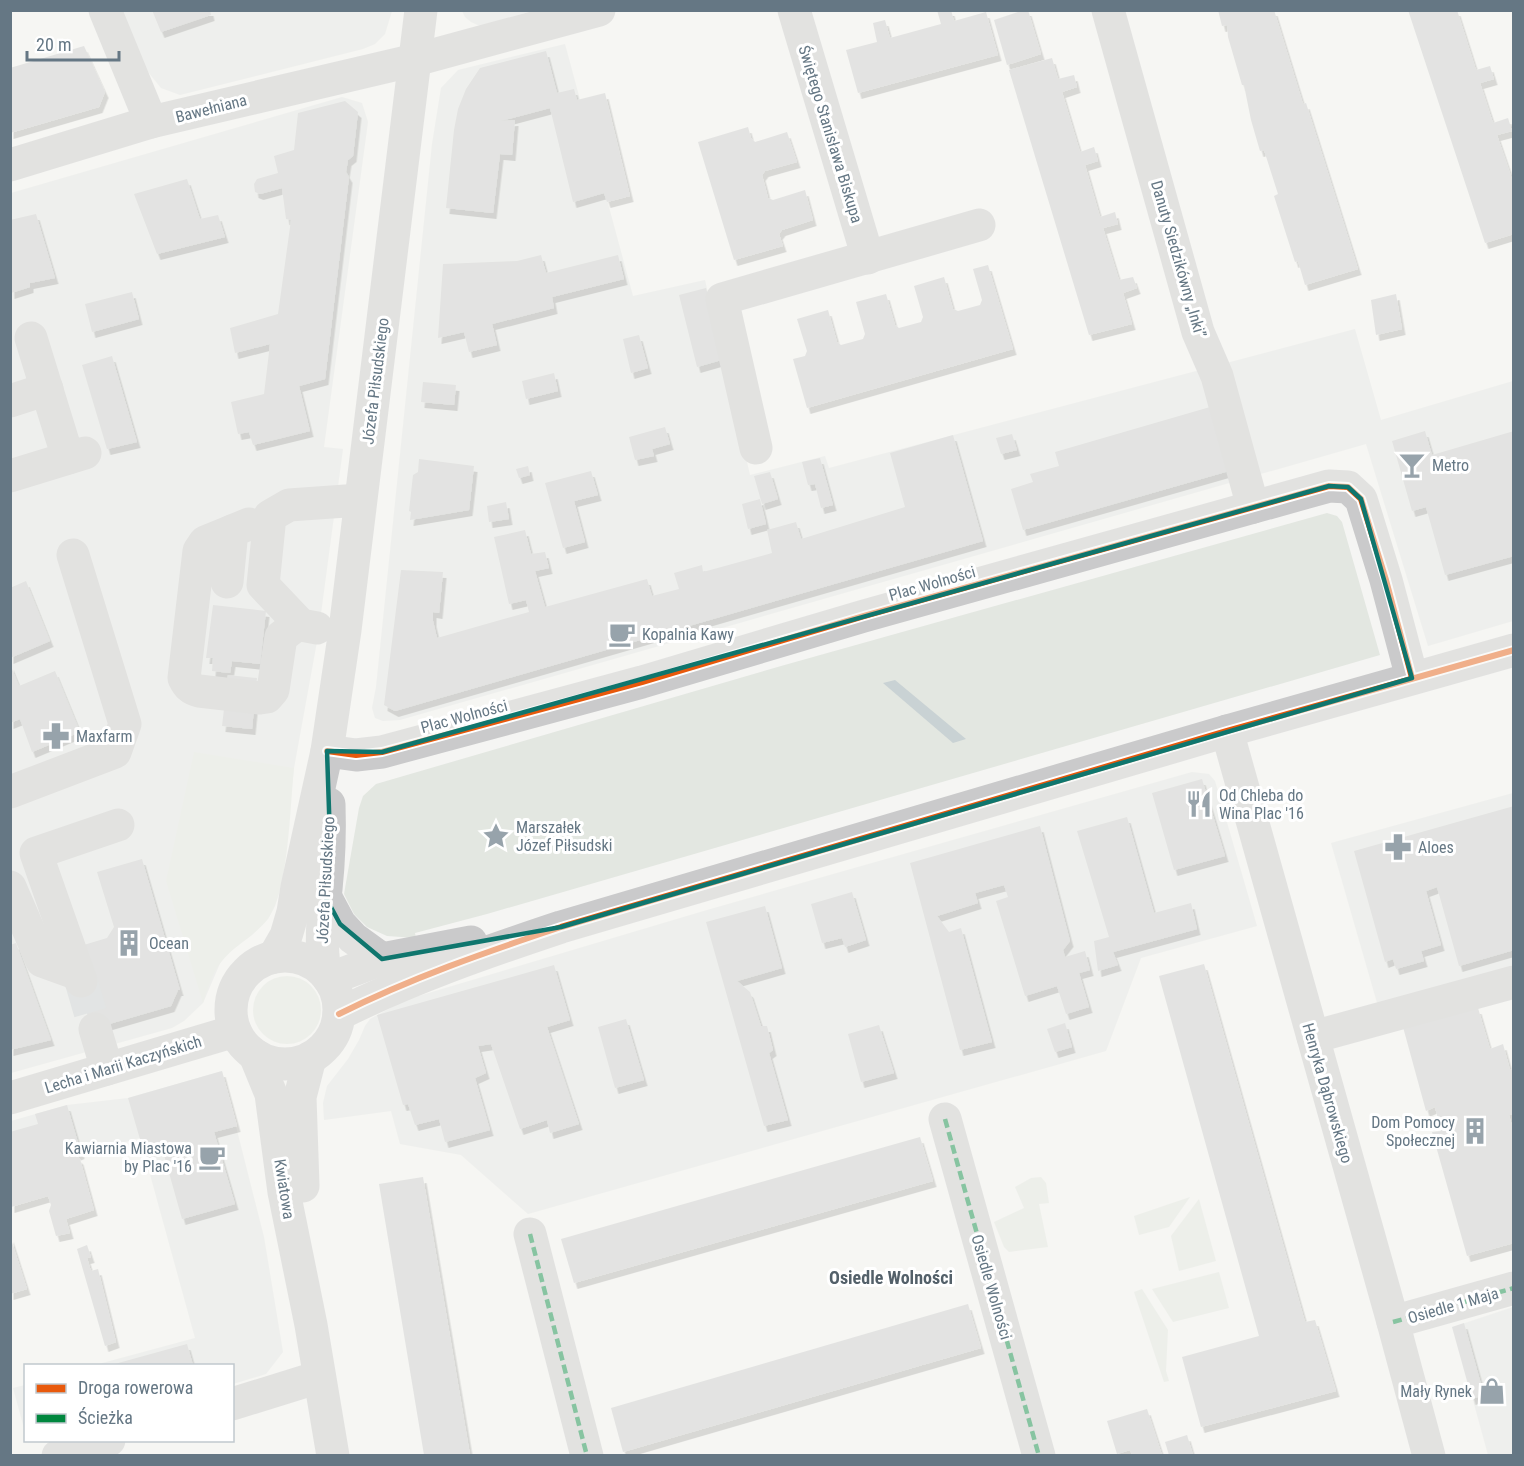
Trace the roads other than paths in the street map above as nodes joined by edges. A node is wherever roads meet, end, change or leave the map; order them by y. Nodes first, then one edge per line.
1 (105, 10) edge
2 (421, 10) edge
3 (599, 10) edge
4 (794, 10) edge
5 (1108, 10) edge
6 (415, 60) junction
7 (151, 122) junction
8 (10, 165) edge
9 (979, 225) dead end
10 (868, 258) junction
11 (31, 338) dead end
12 (47, 389) junction
13 (10, 401) edge
14 (756, 448) dead end
15 (10, 476) edge
16 (360, 500) junction
17 (1253, 507) junction
18 (270, 516) junction
19 (73, 555) dead end
20 (211, 580) junction
21 (263, 585) junction
22 (298, 623) junction
23 (345, 630) junction
24 (1514, 650) edge
25 (1413, 678) junction
26 (1227, 731) junction
27 (327, 751) junction
28 (10, 792) edge
29 (118, 825) dead end
30 (10, 887) edge
31 (325, 896) junction
32 (561, 927) junction
33 (274, 957) junction
34 (382, 959) junction
35 (327, 976) junction
36 (1514, 982) edge
37 (339, 1014) junction
38 (96, 1029) tunnel mouth
39 (1312, 1036) junction
40 (245, 1043) junction
41 (309, 1058) junction
42 (107, 1069) junction
43 (10, 1098) edge
44 (945, 1119) dead end
45 (530, 1234) dead end
46 (1514, 1288) edge
47 (1393, 1322) junction
48 (311, 1325) junction
49 (319, 1377) junction
50 (234, 1403) edge
51 (102, 1442) edge
52 (58, 1455) edge
53 (333, 1455) edge
54 (587, 1455) edge
55 (1039, 1455) edge
56 (1429, 1455) edge

1 - 7 street
2 - 6 street, Józefa Piłsudskiego
3 - 6 street, Bawełniana
4 - 10 street, Świętego Stanisława Biskupa
5 - 17 street, Danuty Siedzikówny „Inki”
6 - 7 street, Bawełniana
6 - 16 street, Józefa Piłsudskiego
7 - 8 street, Bawełniana
9 - 10 street
10 - 14 street
11 - 12 street
12 - 13 street
12 - 15 street
16 - 18 street
16 - 23 street, Józefa Piłsudskiego
17 - 25 street, Plac Wolności
17 - 27 street, Plac Wolności
18 - 20 street
18 - 21 street
19 - 28 street
20 - 21 street
20 - 22 street
21 - 22 street
22 - 23 street
23 - 27 street, Józefa Piłsudskiego
24 - 25 street
25 - 26 street
26 - 32 street
26 - 39 street, Henryka Dąbrowskiego
27 - 31 street, Józefa Piłsudskiego
27 - 33 street, Józefa Piłsudskiego
29 - 30 street
31 - 34 street
31 - 35 street, Józefa Piłsudskiego
32 - 34 street
32 - 37 street
33 - 35 street
33 - 40 street
34 - 35 street
35 - 37 street
36 - 39 street
37 - 41 street
38 - 42 street
39 - 47 street, Henryka Dąbrowskiego
40 - 41 street
40 - 42 street, Lecha i Marii Kaczyńskich
40 - 48 street, Kwiatowa
41 - 48 street, Kwiatowa
42 - 43 street, Lecha i Marii Kaczyńskich
44 - 55 street, Osiedle Wolności
45 - 54 street
46 - 47 street, Osiedle 1 Maja
47 - 56 street, Henryka Dąbrowskiego
48 - 49 street, Kwiatowa
49 - 50 street
49 - 53 street, Kwiatowa
51 - 52 street

